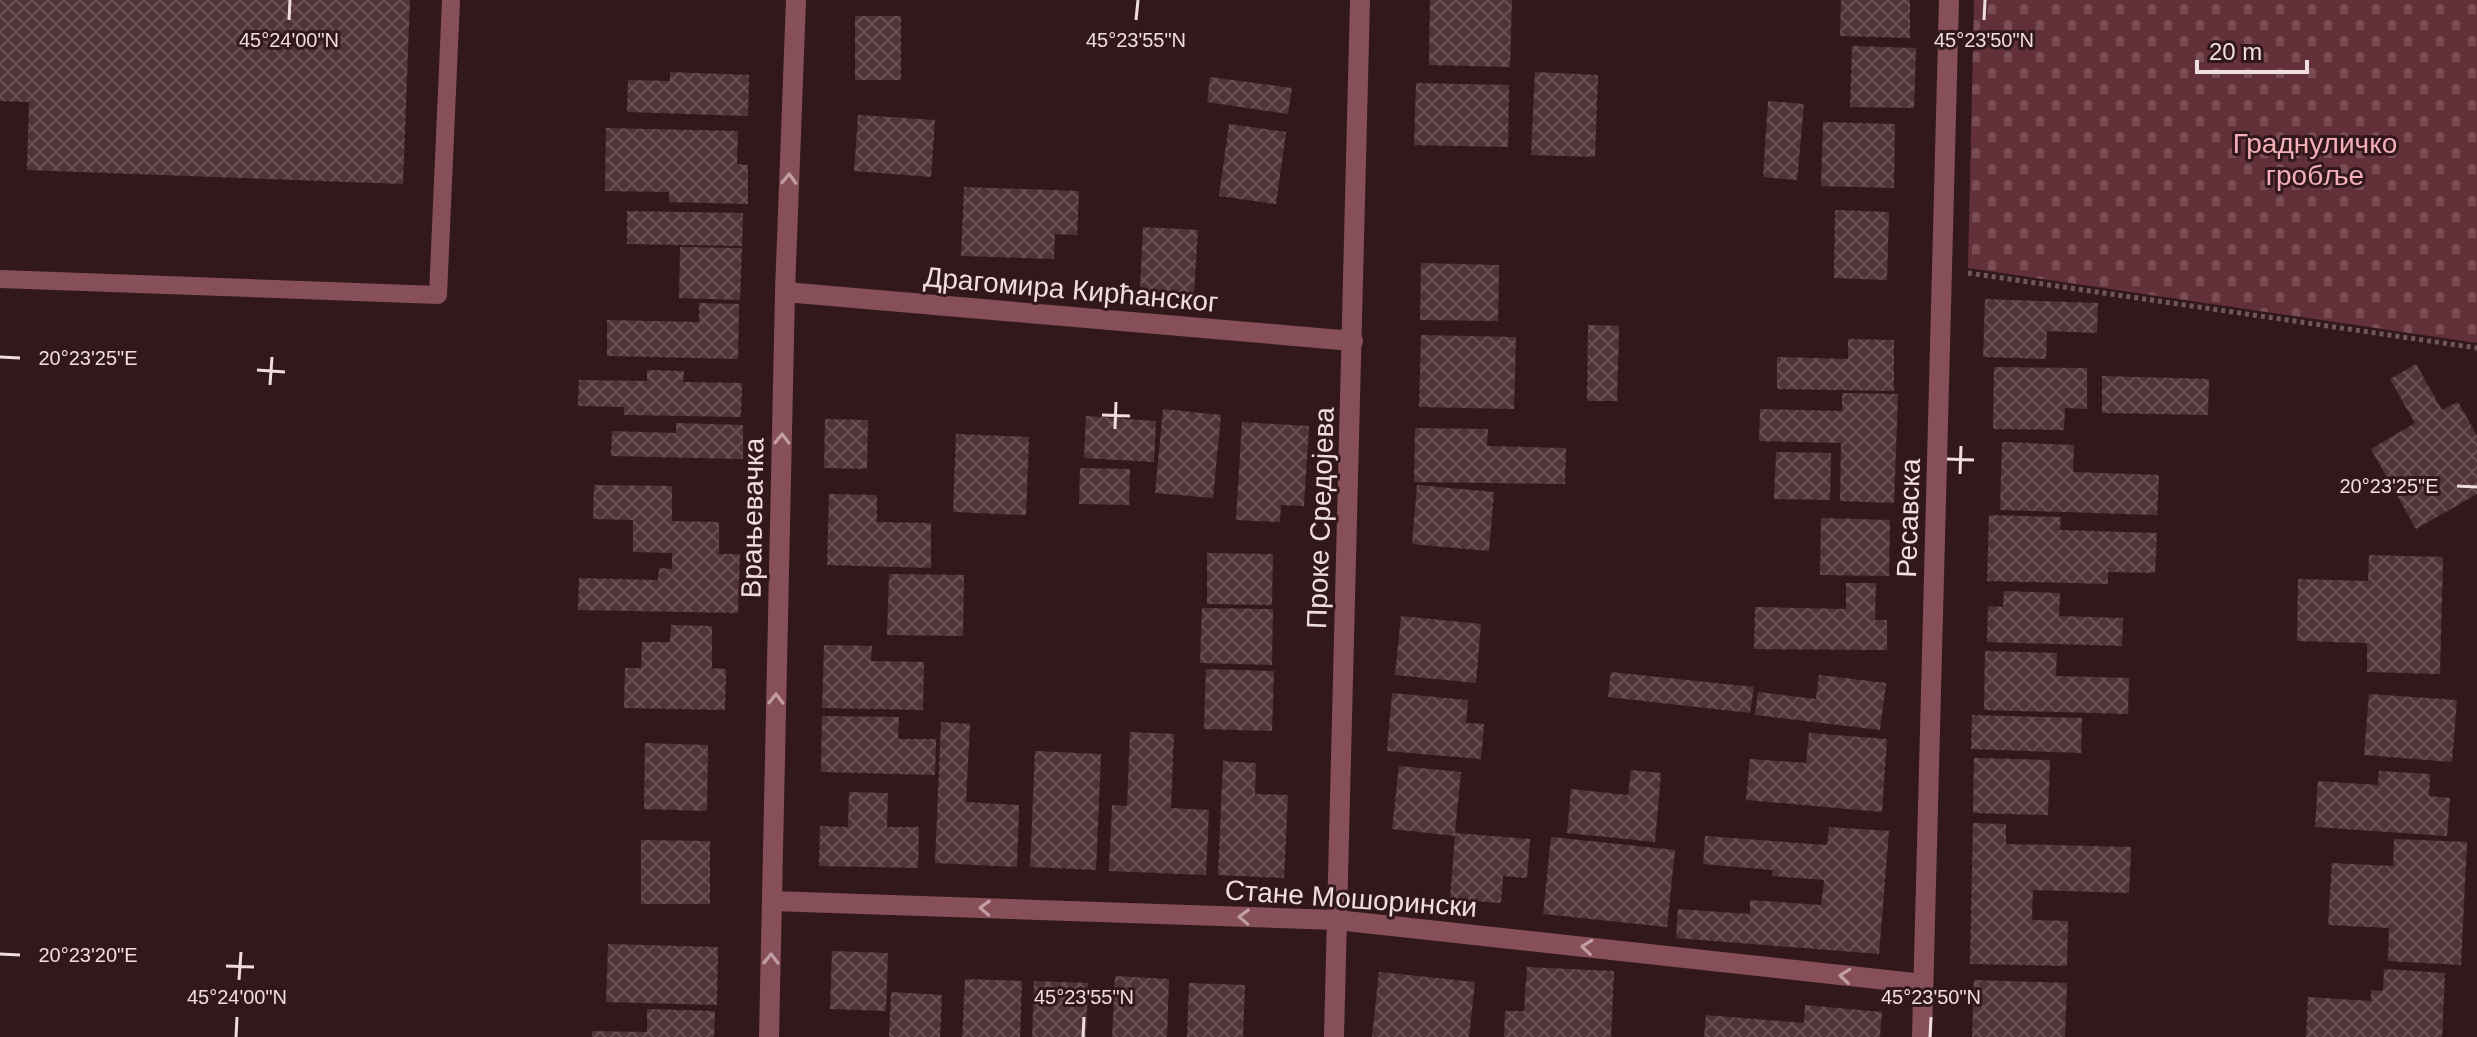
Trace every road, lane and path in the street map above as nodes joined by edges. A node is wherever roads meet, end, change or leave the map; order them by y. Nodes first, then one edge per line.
1 (451, 0) edge
2 (796, 0) edge
3 (1360, 0) edge
4 (1949, 0) edge
5 (1943, 270) junction
6 (0, 279) edge
7 (785, 292) junction
8 (1353, 341) junction
9 (2477, 348) edge
10 (772, 901) junction
11 (1337, 920) junction
12 (1923, 984) junction
13 (769, 1037) edge
14 (1334, 1037) edge
15 (1922, 1037) edge

1 - 6 lane
7 -> 2 street, Врањевачка
3 - 8 street, Проке Средојева
4 - 5 street, Ресавска
5 - 9 path
5 - 12 street, Ресавска
7 - 8 street, Драгомира Кирћанског
10 -> 7 street, Врањевачка
8 - 11 street, Проке Средојева
11 -> 10 street, Стане Мошорински
13 -> 10 street, Врањевачка
12 -> 11 street, Стане Мошорински
11 - 14 street, Проке Средојева
12 - 15 street, Ресавска

